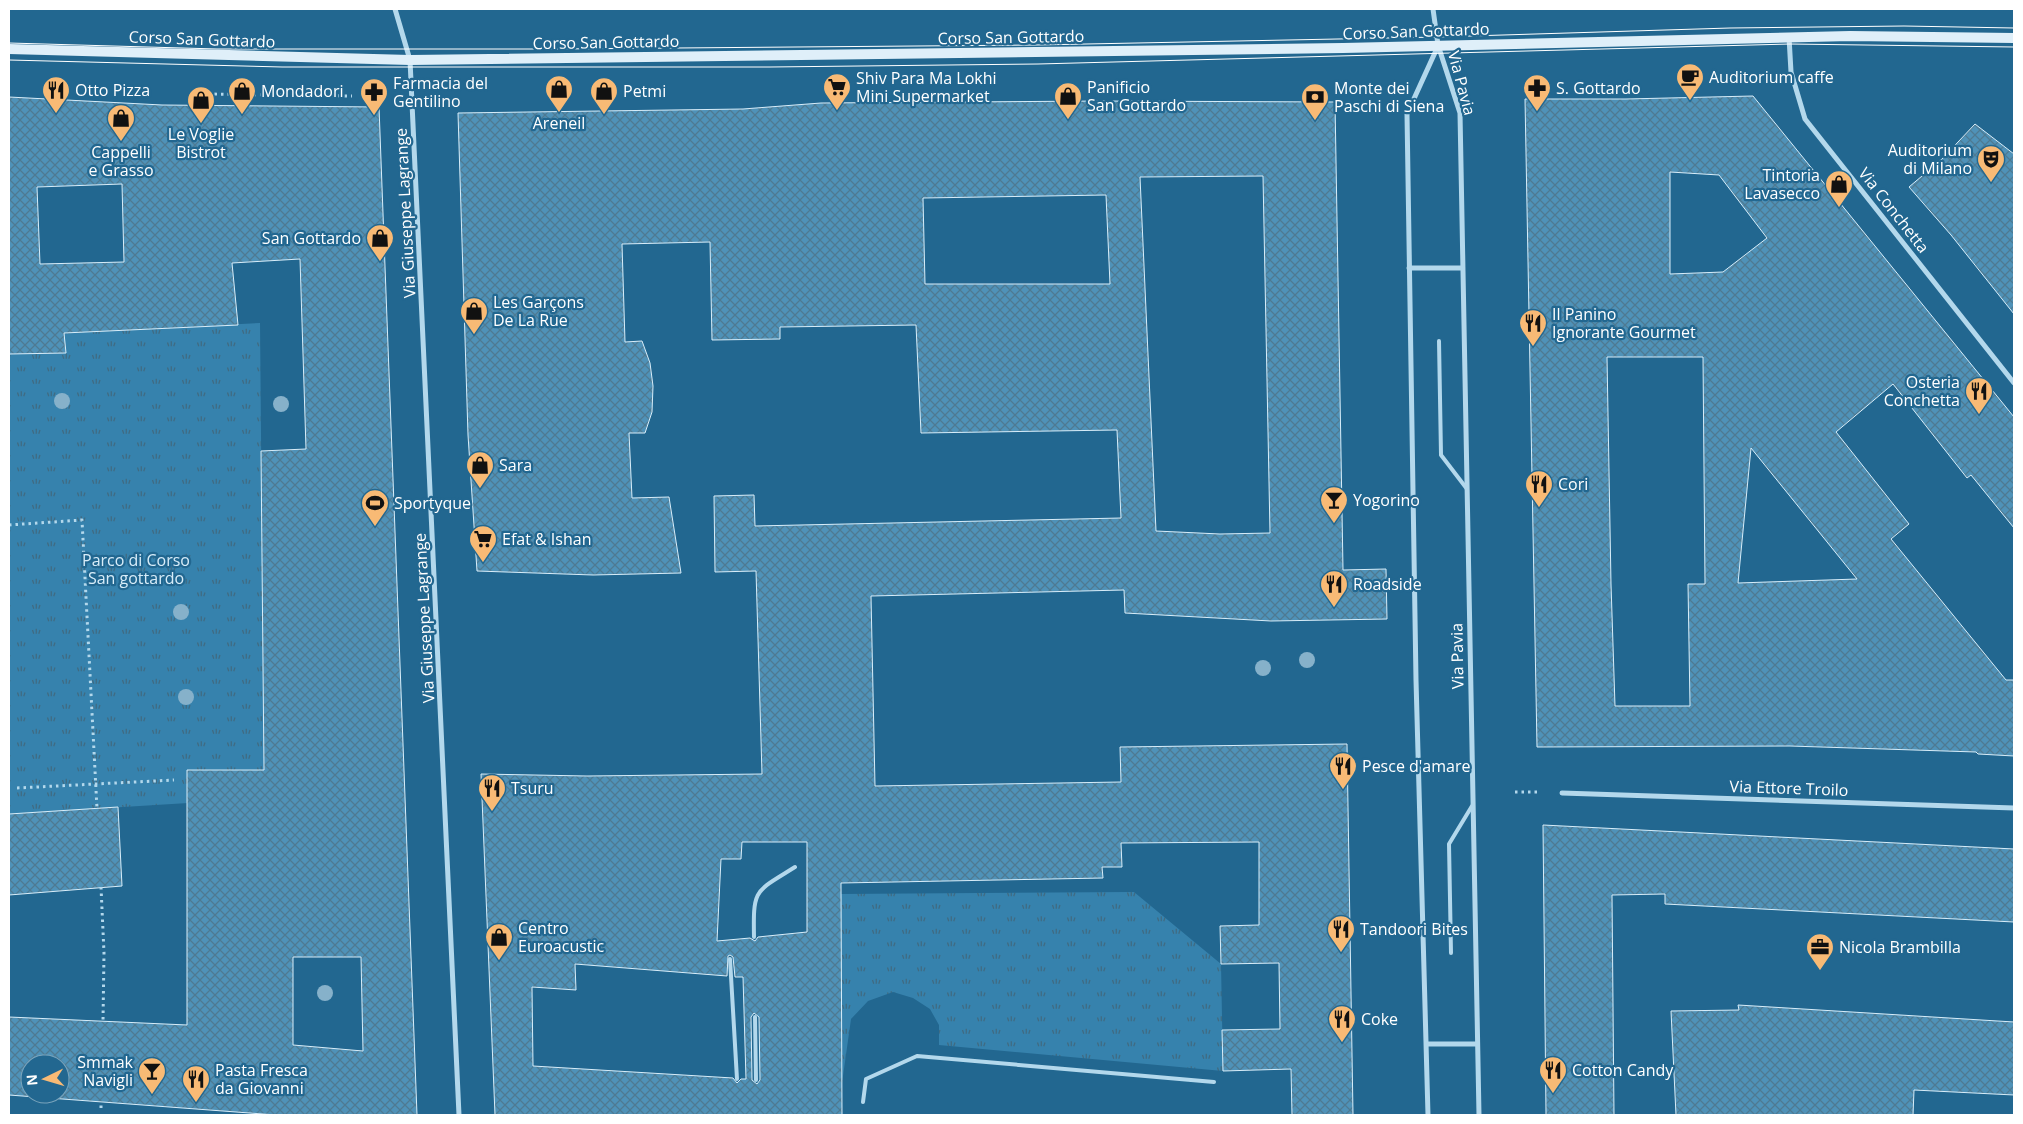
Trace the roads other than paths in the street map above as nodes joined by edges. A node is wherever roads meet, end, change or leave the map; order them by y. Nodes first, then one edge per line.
1 (395, 9) edge
2 (1433, 9) edge
3 (1789, 37) junction
4 (2014, 38) edge
5 (1438, 45) junction
6 (9, 49) edge
7 (410, 60) junction
8 (1409, 268) junction
9 (1463, 268) junction
10 (1439, 341) dead end
11 (2014, 384) edge
12 (1467, 489) junction
13 (1562, 793) dead end
14 (1472, 806) junction
15 (2014, 808) edge
16 (795, 867) dead end
17 (754, 937) dead end
18 (1452, 953) dead end
19 (730, 959) dead end
20 (755, 1017) dead end
21 (1427, 1044) junction
22 (1477, 1044) junction
23 (737, 1079) dead end
24 (756, 1080) dead end
25 (1214, 1082) dead end
26 (864, 1102) dead end
27 (458, 1115) edge
28 (1428, 1115) edge
29 (1479, 1115) edge

1 - 7 street, Via Giuseppe Lagrange
2 - 5 street
3 - 4 street, Corso San Gottardo
3 - 5 street, Corso San Gottardo
3 - 11 street, Via Conchetta
5 - 7 street, Corso San Gottardo
5 - 8 street, Via Pavia
5 - 9 street, Via Pavia
6 - 7 street, Corso San Gottardo
7 - 27 street, Via Giuseppe Lagrange
8 - 9 street
8 - 21 street, Via Pavia
9 - 12 street, Via Pavia
10 - 12 lane
12 - 14 street, Via Pavia
13 - 15 street, Via Ettore Troilo
14 - 18 lane
14 - 22 street, Via Pavia
16 - 17 lane
19 - 23 lane
20 - 24 lane
21 - 22 street
21 - 28 street, Via Pavia
22 - 29 street, Via Pavia
25 - 26 lane

